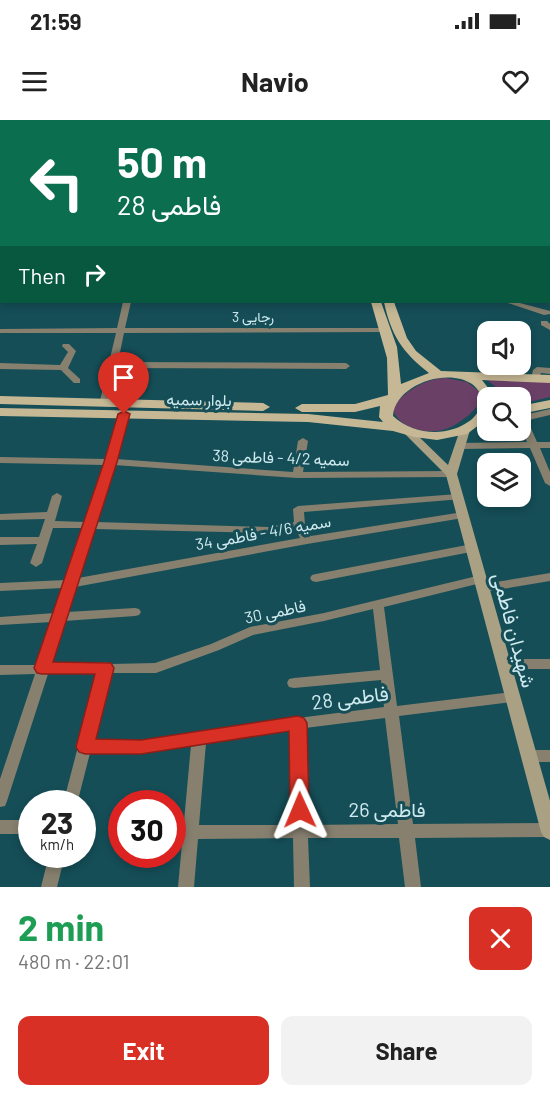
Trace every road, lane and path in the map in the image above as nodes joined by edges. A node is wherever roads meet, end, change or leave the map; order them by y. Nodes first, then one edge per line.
1 (127, 303) edge
2 (376, 303) edge
3 (389, 303) edge
4 (512, 303) edge
5 (547, 313) dead end
6 (121, 330) junction
7 (385, 330) junction
8 (0, 331) edge
9 (66, 346) dead end
10 (412, 354) junction
11 (394, 359) junction
12 (112, 365) junction
13 (0, 366) edge
14 (346, 366) dead end
15 (63, 368) junction
16 (550, 371) edge
17 (438, 375) junction
18 (468, 377) junction
19 (535, 378) junction
20 (550, 379) edge
21 (77, 381) dead end
22 (482, 387) edge
23 (391, 397) junction
24 (0, 400) edge
25 (105, 401) junction
26 (550, 404) edge
27 (345, 408) junction
28 (0, 412) edge
29 (531, 412) edge
30 (550, 412) edge
31 (124, 414) junction
32 (531, 415) edge
33 (477, 420) edge
34 (366, 423) junction
35 (403, 430) junction
36 (465, 430) junction
37 (531, 437) edge
38 (303, 441) dead end
39 (535, 445) junction
40 (550, 445) edge
41 (460, 446) junction
42 (0, 460) edge
43 (110, 462) junction
44 (451, 474) junction
45 (297, 475) junction
46 (550, 483) edge
47 (57, 496) dead end
48 (458, 497) junction
49 (463, 515) junction
50 (0, 517) edge
51 (50, 520) junction
52 (90, 524) junction
53 (300, 525) junction
54 (43, 540) junction
55 (307, 540) junction
56 (0, 541) edge
57 (472, 548) junction
58 (36, 563) dead end
59 (550, 577) edge
60 (316, 578) dead end
61 (69, 584) junction
62 (482, 584) junction
63 (0, 587) edge
64 (378, 604) junction
65 (135, 612) dead end
66 (58, 617) junction
67 (0, 621) edge
68 (504, 664) junction
69 (550, 664) edge
70 (42, 668) junction
71 (105, 668) junction
72 (0, 670) edge
73 (387, 674) junction
74 (294, 683) dead end
75 (513, 698) junction
76 (392, 712) junction
77 (298, 723) junction
78 (199, 738) junction
79 (85, 747) junction
80 (529, 756) junction
81 (550, 756) edge
82 (74, 790) edge
83 (0, 801) edge
84 (0, 827) edge
85 (18, 827) edge
86 (406, 830) junction
87 (300, 831) junction
88 (550, 831) edge
89 (190, 832) junction
90 (54, 868) edge
91 (49, 887) edge
92 (186, 887) edge
93 (302, 887) edge
94 (413, 887) edge

1 - 6 street
2 - 7 main road
3 - 10 main road
4 - 5 street
6 - 7 street, رجایی 3
6 - 8 street, رجایی 3
6 - 12 street
7 - 11 main road
9 - 15 street
10 - 11 main road
10 - 17 main road
11 - 23 main road
12 - 14 street
12 - 25 street
13 - 15 street
15 - 21 street
16 - 19 street
17 - 18 main road
17 - 23 main road, بلوار سمیه
18 - 19 main road
18 - 22 main road
19 - 20 main road
23 - 27 main road, بلوار سمیه
23 - 35 main road
24 - 25 main road, بلوار سمیه
25 - 27 main road, بلوار سمیه
26 - 29 main road
27 - 34 main road
28 - 31 main road, بلوار سمیه
30 - 32 street
31 - 34 main road, بلوار سمیه
31 - 43 street
33 - 36 main road
34 - 35 main road, بلوار سمیه
35 - 36 main road, بلوار سمیه
35 - 44 main road
36 - 41 main road
37 - 39 street
38 - 45 street
39 - 40 street
39 - 41 street
39 - 46 street
41 - 44 main road
42 - 43 street, سمیه 4/2 - فاطمی 38
43 - 45 street, سمیه 4/2 - فاطمی 38
43 - 52 street
44 - 45 street, سمیه 4/2 - فاطمی 38
44 - 48 main road, شهیدان فاطمی
47 - 51 street
48 - 49 main road, شهیدان فاطمی
48 - 53 street
49 - 55 street, سمیه 4/6 - فاطمی 34
49 - 57 main road, شهیدان فاطمی
50 - 51 street
51 - 52 street
51 - 54 street
52 - 53 street
52 - 61 street
53 - 55 street
54 - 56 street
54 - 58 street
55 - 61 street, سمیه 4/6 - فاطمی 34
57 - 60 street
57 - 62 main road, شهیدان فاطمی
59 - 62 street, فاطمی 30
61 - 63 street, سمیه 4/6 - فاطمی 34
61 - 66 street
62 - 64 street, فاطمی 30
62 - 68 main road, شهیدان فاطمی
64 - 71 street, فاطمی 30
64 - 73 street
65 - 66 street
66 - 67 street
66 - 70 street
68 - 69 street
68 - 75 main road, شهیدان فاطمی
70 - 71 street, فاطمی 30
70 - 72 street, فاطمی 30
70 - 83 street
71 - 79 street
73 - 74 street
73 - 76 street
75 - 76 street, فاطمی 28
75 - 80 main road, شهیدان فاطمی
76 - 77 street, فاطمی 28
76 - 86 street
77 - 78 street, فاطمی 28
77 - 87 street
78 - 79 street, فاطمی 28
78 - 89 street
79 - 82 street
80 - 81 street
80 - 88 main road, شهیدان فاطمی
84 - 85 street
86 - 87 street, فاطمی 26
86 - 88 street, فاطمی 26
86 - 94 street
87 - 89 street, فاطمی 26
87 - 93 street
89 - 92 street
90 - 91 street

